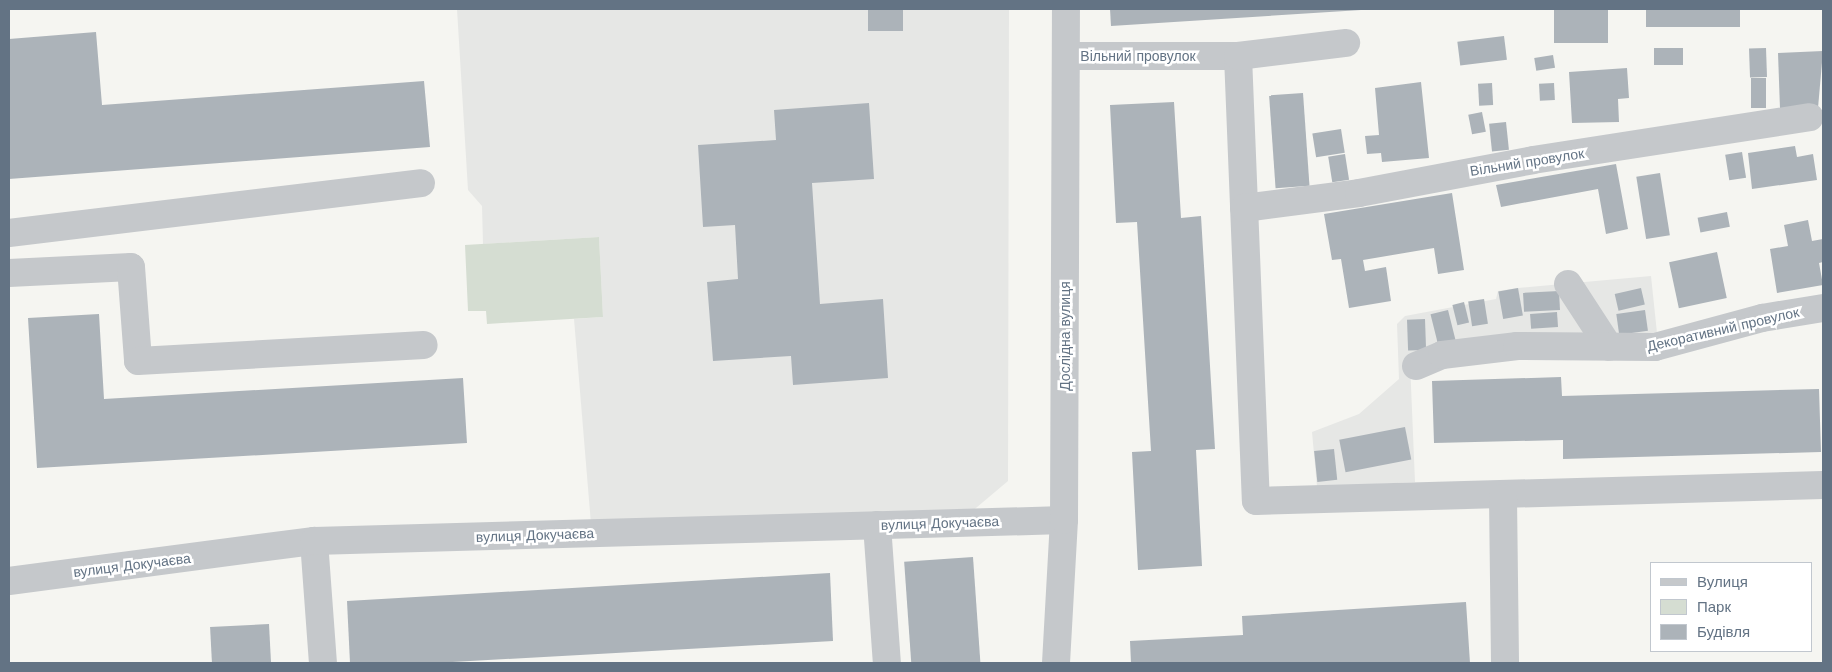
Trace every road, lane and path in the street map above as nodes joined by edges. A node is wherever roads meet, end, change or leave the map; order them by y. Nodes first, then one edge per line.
1 (1066, 9) edge
2 (1346, 43) dead end
3 (1066, 56) junction
4 (1238, 56) junction
5 (1810, 117) dead end
6 (421, 183) dead end
7 (1244, 208) junction
8 (9, 233) edge
9 (9, 273) edge
10 (1568, 284) dead end
11 (1823, 308) edge
12 (424, 345) dead end
13 (1609, 347) junction
14 (1416, 366) dead end
15 (1823, 486) edge
16 (1503, 498) junction
17 (1064, 520) junction
18 (877, 525) junction
19 (314, 541) junction
20 (9, 580) edge
21 (323, 663) edge
22 (887, 663) edge
23 (1056, 663) edge
24 (1505, 663) edge

1 - 3 street, Дослідна вулиця
2 - 4 street, Вільний провулок
3 - 4 street, Вільний провулок
3 - 17 street, Дослідна вулиця
4 - 7 street
5 - 7 street, Вільний провулок
6 - 8 street
7 - 16 street
9 - 12 street
10 - 13 street
11 - 13 street, Декоративний провулок
13 - 14 street, Декоративний провулок
15 - 16 street
16 - 24 street
17 - 18 street, вулиця Докучаєва
17 - 23 street, Дослідна вулиця
18 - 19 street, вулиця Докучаєва
18 - 22 street
19 - 20 street, вулиця Докучаєва
19 - 21 street

